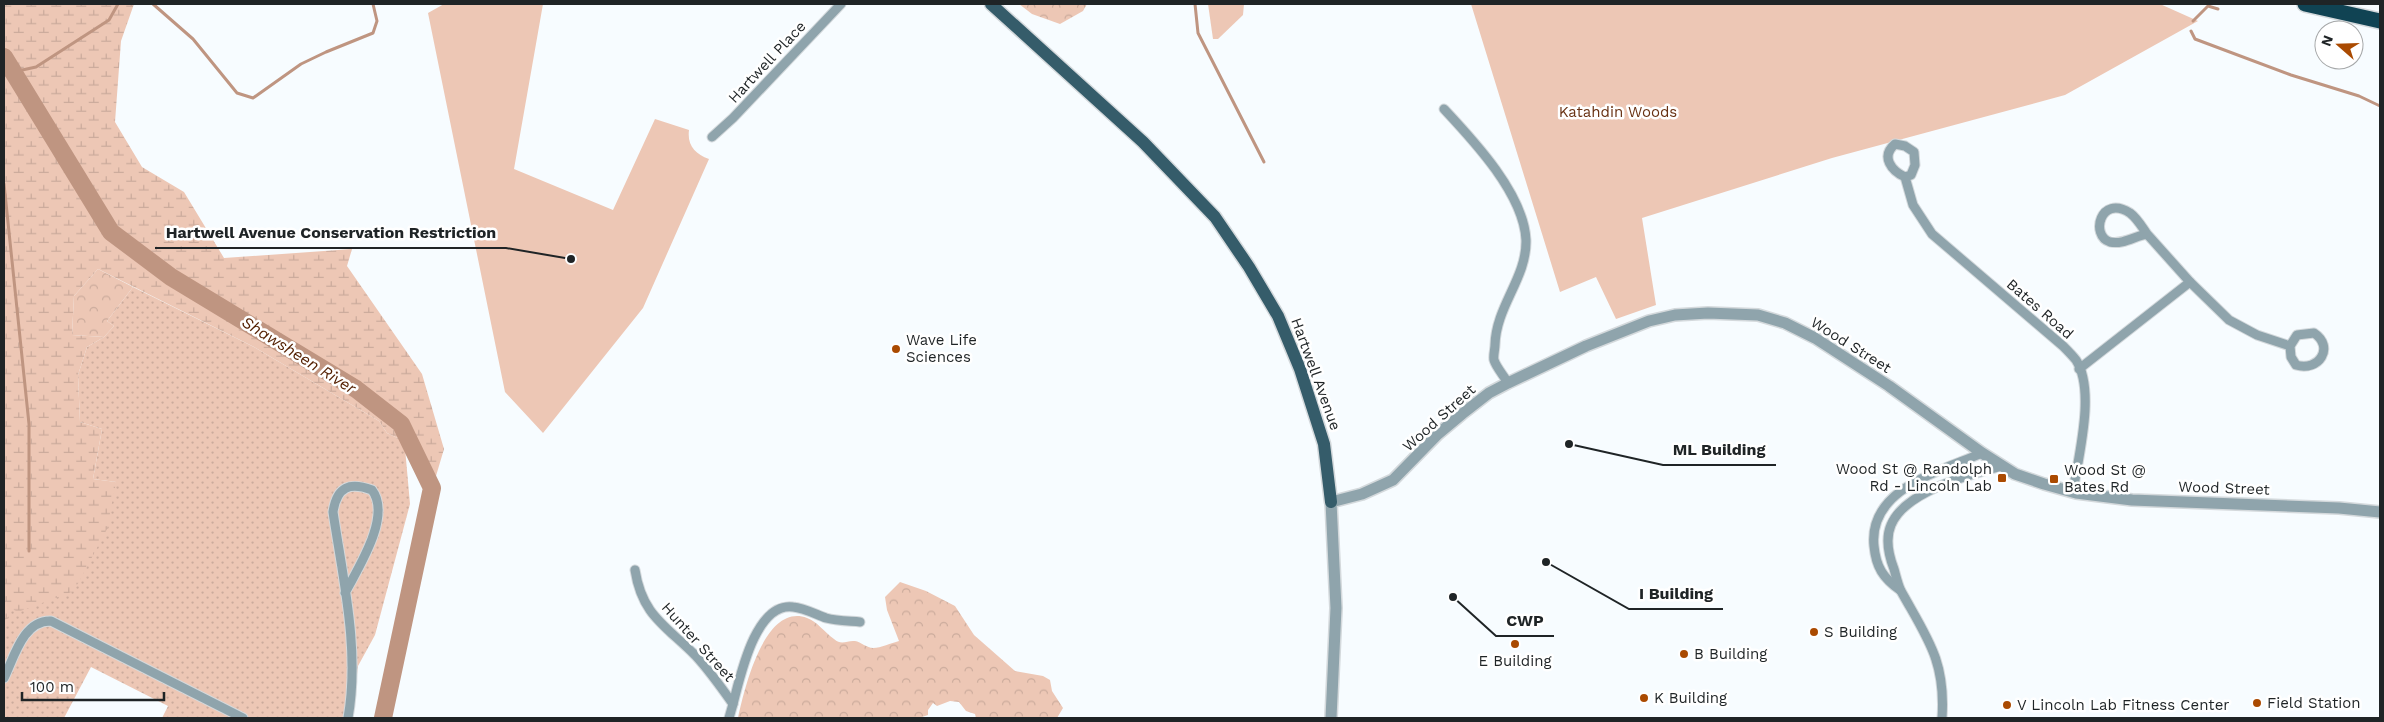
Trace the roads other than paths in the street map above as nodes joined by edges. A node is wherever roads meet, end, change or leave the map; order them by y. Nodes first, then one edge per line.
1 (841, 4) edge
2 (991, 4) edge
3 (2305, 4) edge
4 (2380, 20) edge
5 (1444, 108) dead end
6 (712, 137) dead end
7 (1905, 176) dead end
8 (2147, 234) junction
9 (2190, 282) junction
10 (2290, 346) dead end
11 (2079, 369) junction
12 (1508, 383) junction
13 (1982, 454) junction
14 (2002, 466) junction
15 (2072, 492) junction
16 (1331, 502) junction
17 (2380, 512) edge
18 (635, 570) dead end
19 (1900, 590) junction
20 (345, 593) junction
21 (860, 622) dead end
22 (4, 678) edge
23 (733, 704) junction
24 (349, 709) junction
25 (243, 718) edge
26 (342, 718) edge
27 (348, 718) edge
28 (729, 718) edge
29 (1331, 718) edge
30 (1942, 718) edge

1 - 6 street, Hartwell Place
2 - 16 main road, Hartwell Avenue
3 - 4 highway
5 - 12 street
7 - 11 street, Bates Road
8 - 8 street
8 - 9 street
9 - 10 street
9 - 11 street
11 - 15 street, Bates Road
12 - 13 street, Wood Street
12 - 16 street, Wood Street
13 - 14 street, Wood Street
13 - 19 street
14 - 15 street, Wood Street
14 - 19 street
15 - 17 street, Wood Street
16 - 29 street, Hartwell Avenue
18 - 23 street, Hunter Street
19 - 30 street
20 - 20 street
20 - 24 street
21 - 23 street, Hunter Street
22 - 25 street
23 - 28 street, Hunter Street
24 - 26 street
24 - 27 street

